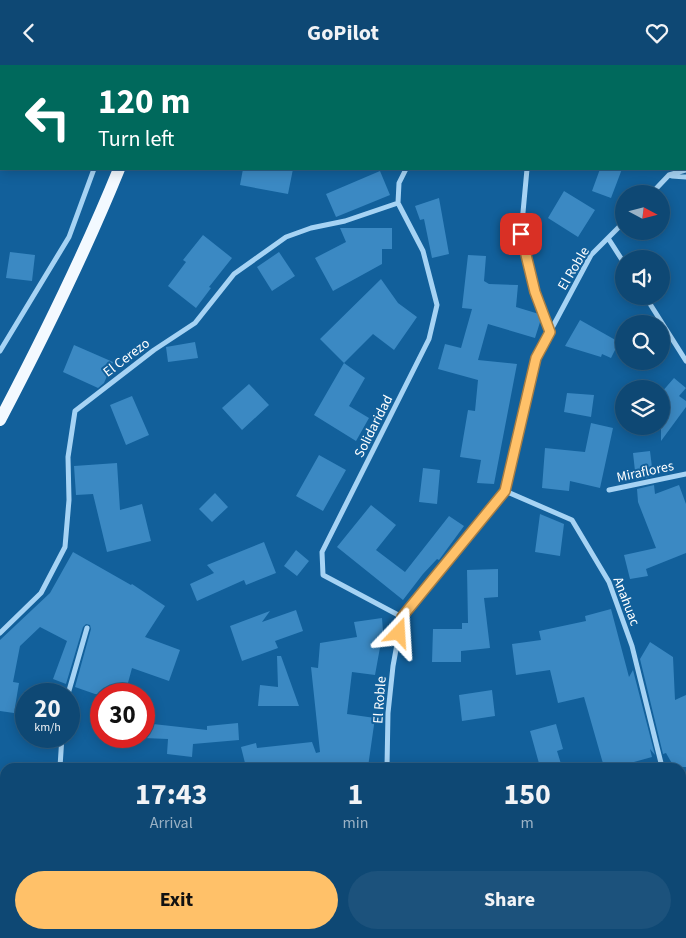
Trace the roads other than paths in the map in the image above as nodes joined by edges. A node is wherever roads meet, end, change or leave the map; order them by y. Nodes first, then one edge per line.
1 (94, 170) edge
2 (120, 170) edge
3 (406, 170) edge
4 (527, 170) edge
5 (686, 170) edge
6 (669, 175) junction
7 (686, 177) edge
8 (660, 185) edge
9 (398, 203) junction
10 (615, 231) edge
11 (608, 238) junction
12 (616, 250) edge
13 (651, 305) edge
14 (550, 332) junction
15 (0, 351) edge
16 (686, 361) edge
17 (0, 420) edge
18 (686, 474) edge
19 (609, 490) dead end
20 (505, 491) junction
21 (402, 617) junction
22 (87, 628) dead end
23 (0, 633) edge
24 (71, 683) edge
25 (61, 748) edge
26 (60, 763) edge
27 (387, 763) edge
28 (661, 763) edge

1 - 15 street
2 - 17 main road
3 - 9 street
4 - 14 street
5 - 6 street
6 - 7 street
6 - 8 street
9 - 21 street, Solidaridad
9 - 23 street, El Cerezo
10 - 11 street, El Roble
11 - 12 street
11 - 14 street, El Roble
13 - 16 street
14 - 20 street, El Roble
18 - 19 street, Miraflores
20 - 21 street, El Roble
20 - 28 street, Anahuac
21 - 27 street, El Roble
22 - 24 street
25 - 26 street

